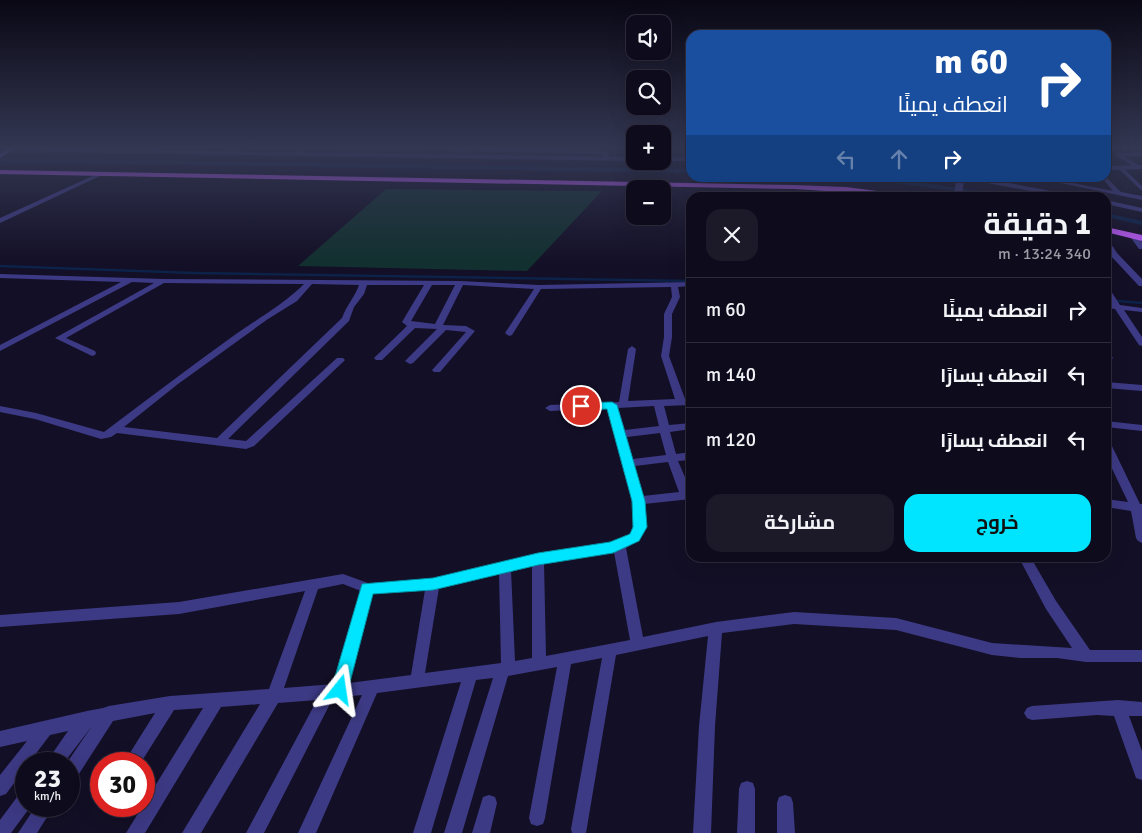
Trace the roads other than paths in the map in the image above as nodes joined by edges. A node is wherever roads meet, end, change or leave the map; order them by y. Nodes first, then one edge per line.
1 (76, 186) edge
2 (786, 186) edge
3 (1029, 186) edge
4 (1053, 186) edge
5 (1086, 186) edge
6 (1094, 186) edge
7 (1112, 186) edge
8 (1097, 188) junction
9 (873, 192) edge
10 (1055, 192) joint
11 (1097, 192) edge
12 (1119, 193) junction
13 (1142, 198) edge
14 (1111, 203) edge
15 (1142, 210) edge
16 (0, 221) edge
17 (1111, 230) edge
18 (1132, 235) junction
19 (1142, 238) edge
20 (1142, 247) edge
21 (1111, 248) edge
22 (0, 276) edge
23 (132, 280) junction
24 (164, 281) junction
25 (364, 282) junction
26 (309, 283) junction
27 (429, 283) junction
28 (460, 283) junction
29 (674, 284) junction
30 (686, 284) edge
31 (1142, 284) edge
32 (540, 287) junction
33 (1111, 297) edge
34 (1111, 307) edge
35 (1119, 308) junction
36 (1142, 310) edge
37 (413, 325) junction
38 (441, 327) junction
39 (509, 333) dead end
40 (1142, 343) edge
41 (0, 348) edge
42 (632, 349) dead end
43 (92, 353) dead end
44 (379, 358) dead end
45 (340, 360) dead end
46 (410, 361) dead end
47 (437, 370) dead end
48 (1111, 385) edge
49 (1142, 388) edge
50 (686, 402) edge
51 (658, 403) junction
52 (617, 405) junction
53 (550, 408) dead end
54 (0, 409) edge
55 (1111, 425) edge
56 (686, 427) edge
57 (1142, 428) edge
58 (115, 429) junction
59 (666, 429) junction
60 (620, 434) junction
61 (219, 442) junction
62 (1111, 454) edge
63 (686, 457) edge
64 (672, 459) junction
65 (629, 463) junction
66 (686, 489) edge
67 (686, 495) edge
68 (638, 501) junction
69 (1111, 504) edge
70 (1139, 508) edge
71 (1141, 535) edge
72 (619, 546) junction
73 (538, 559) junction
74 (1027, 562) edge
75 (505, 567) junction
76 (314, 583) junction
77 (433, 584) junction
78 (368, 588) junction
79 (0, 621) edge
80 (716, 628) junction
81 (637, 643) junction
82 (610, 650) junction
83 (1086, 656) junction
84 (1142, 656) edge
85 (565, 659) junction
86 (539, 664) junction
87 (505, 669) junction
88 (471, 674) junction
89 (417, 680) junction
90 (373, 686) junction
91 (334, 691) junction
92 (274, 695) junction
93 (216, 701) junction
94 (170, 704) junction
95 (1118, 707) junction
96 (1142, 709) edge
97 (109, 714) junction
98 (1032, 714) dead end
99 (87, 718) junction
100 (46, 728) junction
101 (0, 739) edge
102 (62, 752) edge
103 (139, 752) edge
104 (80, 758) edge
105 (1142, 772) edge
106 (0, 788) edge
107 (747, 790) dead end
108 (489, 803) dead end
109 (785, 803) dead end
110 (15, 814) edge
111 (38, 817) edge
112 (538, 818) dead end
113 (579, 829) dead end
114 (1, 833) edge
115 (27, 833) edge
116 (135, 833) edge
117 (191, 833) edge
118 (255, 833) edge
119 (307, 833) edge
120 (422, 833) edge
121 (453, 833) edge
122 (481, 833) edge
123 (702, 833) edge
124 (746, 833) edge
125 (786, 833) edge

1 - 16 street
2 - 9 main road
3 - 10 street
4 - 10 street
5 - 8 street
6 - 8 street
7 - 12 street
8 - 11 street
8 - 12 street
12 - 13 street
14 - 15 street
17 - 18 main road
18 - 19 main road
18 - 20 street
21 - 31 street
22 - 23 street
23 - 24 street
23 - 41 street
24 - 26 street
24 - 43 street
25 - 26 street
25 - 27 street
25 - 61 street
26 - 58 street
27 - 28 street
27 - 37 street
28 - 32 street
28 - 38 street
29 - 30 street
29 - 32 street
29 - 50 street
32 - 39 street
33 - 35 street
34 - 35 street
35 - 36 street
35 - 40 street
37 - 38 street
37 - 44 street
38 - 46 street
38 - 47 street
42 - 52 street
45 - 61 street
48 - 49 street
50 - 51 street
51 - 52 street
51 - 59 street
52 - 53 street
52 - 60 street
54 - 58 street
55 - 57 street
56 - 59 street
58 - 61 street
59 - 60 street
59 - 64 street
60 - 65 street
62 - 70 street
63 - 64 street
64 - 65 street
64 - 66 street
65 - 68 street
67 - 68 street
68 - 72 street
69 - 70 street
70 - 71 street
72 - 73 street
72 - 81 street
73 - 75 street
73 - 86 street
74 - 83 street
75 - 77 street
75 - 87 street
76 - 78 street
76 - 79 street
76 - 92 street
77 - 78 street
77 - 89 street
78 - 91 street
80 - 81 street
80 - 83 street
80 - 123 street
81 - 82 street
82 - 85 street
82 - 113 street
83 - 84 street
85 - 86 street
85 - 112 street
86 - 87 street
87 - 88 street
87 - 121 street
88 - 89 street
88 - 120 street
89 - 90 street
90 - 91 street
90 - 119 street
91 - 92 street
91 - 118 street
92 - 93 street
92 - 117 street
93 - 94 street
93 - 116 street
94 - 97 street
94 - 103 street
95 - 96 street
95 - 98 street
95 - 105 street
97 - 99 street
97 - 104 street
99 - 100 street
99 - 102 street
100 - 101 street
100 - 106 street
107 - 124 street
108 - 122 street
109 - 125 street
110 - 114 street
111 - 115 street

